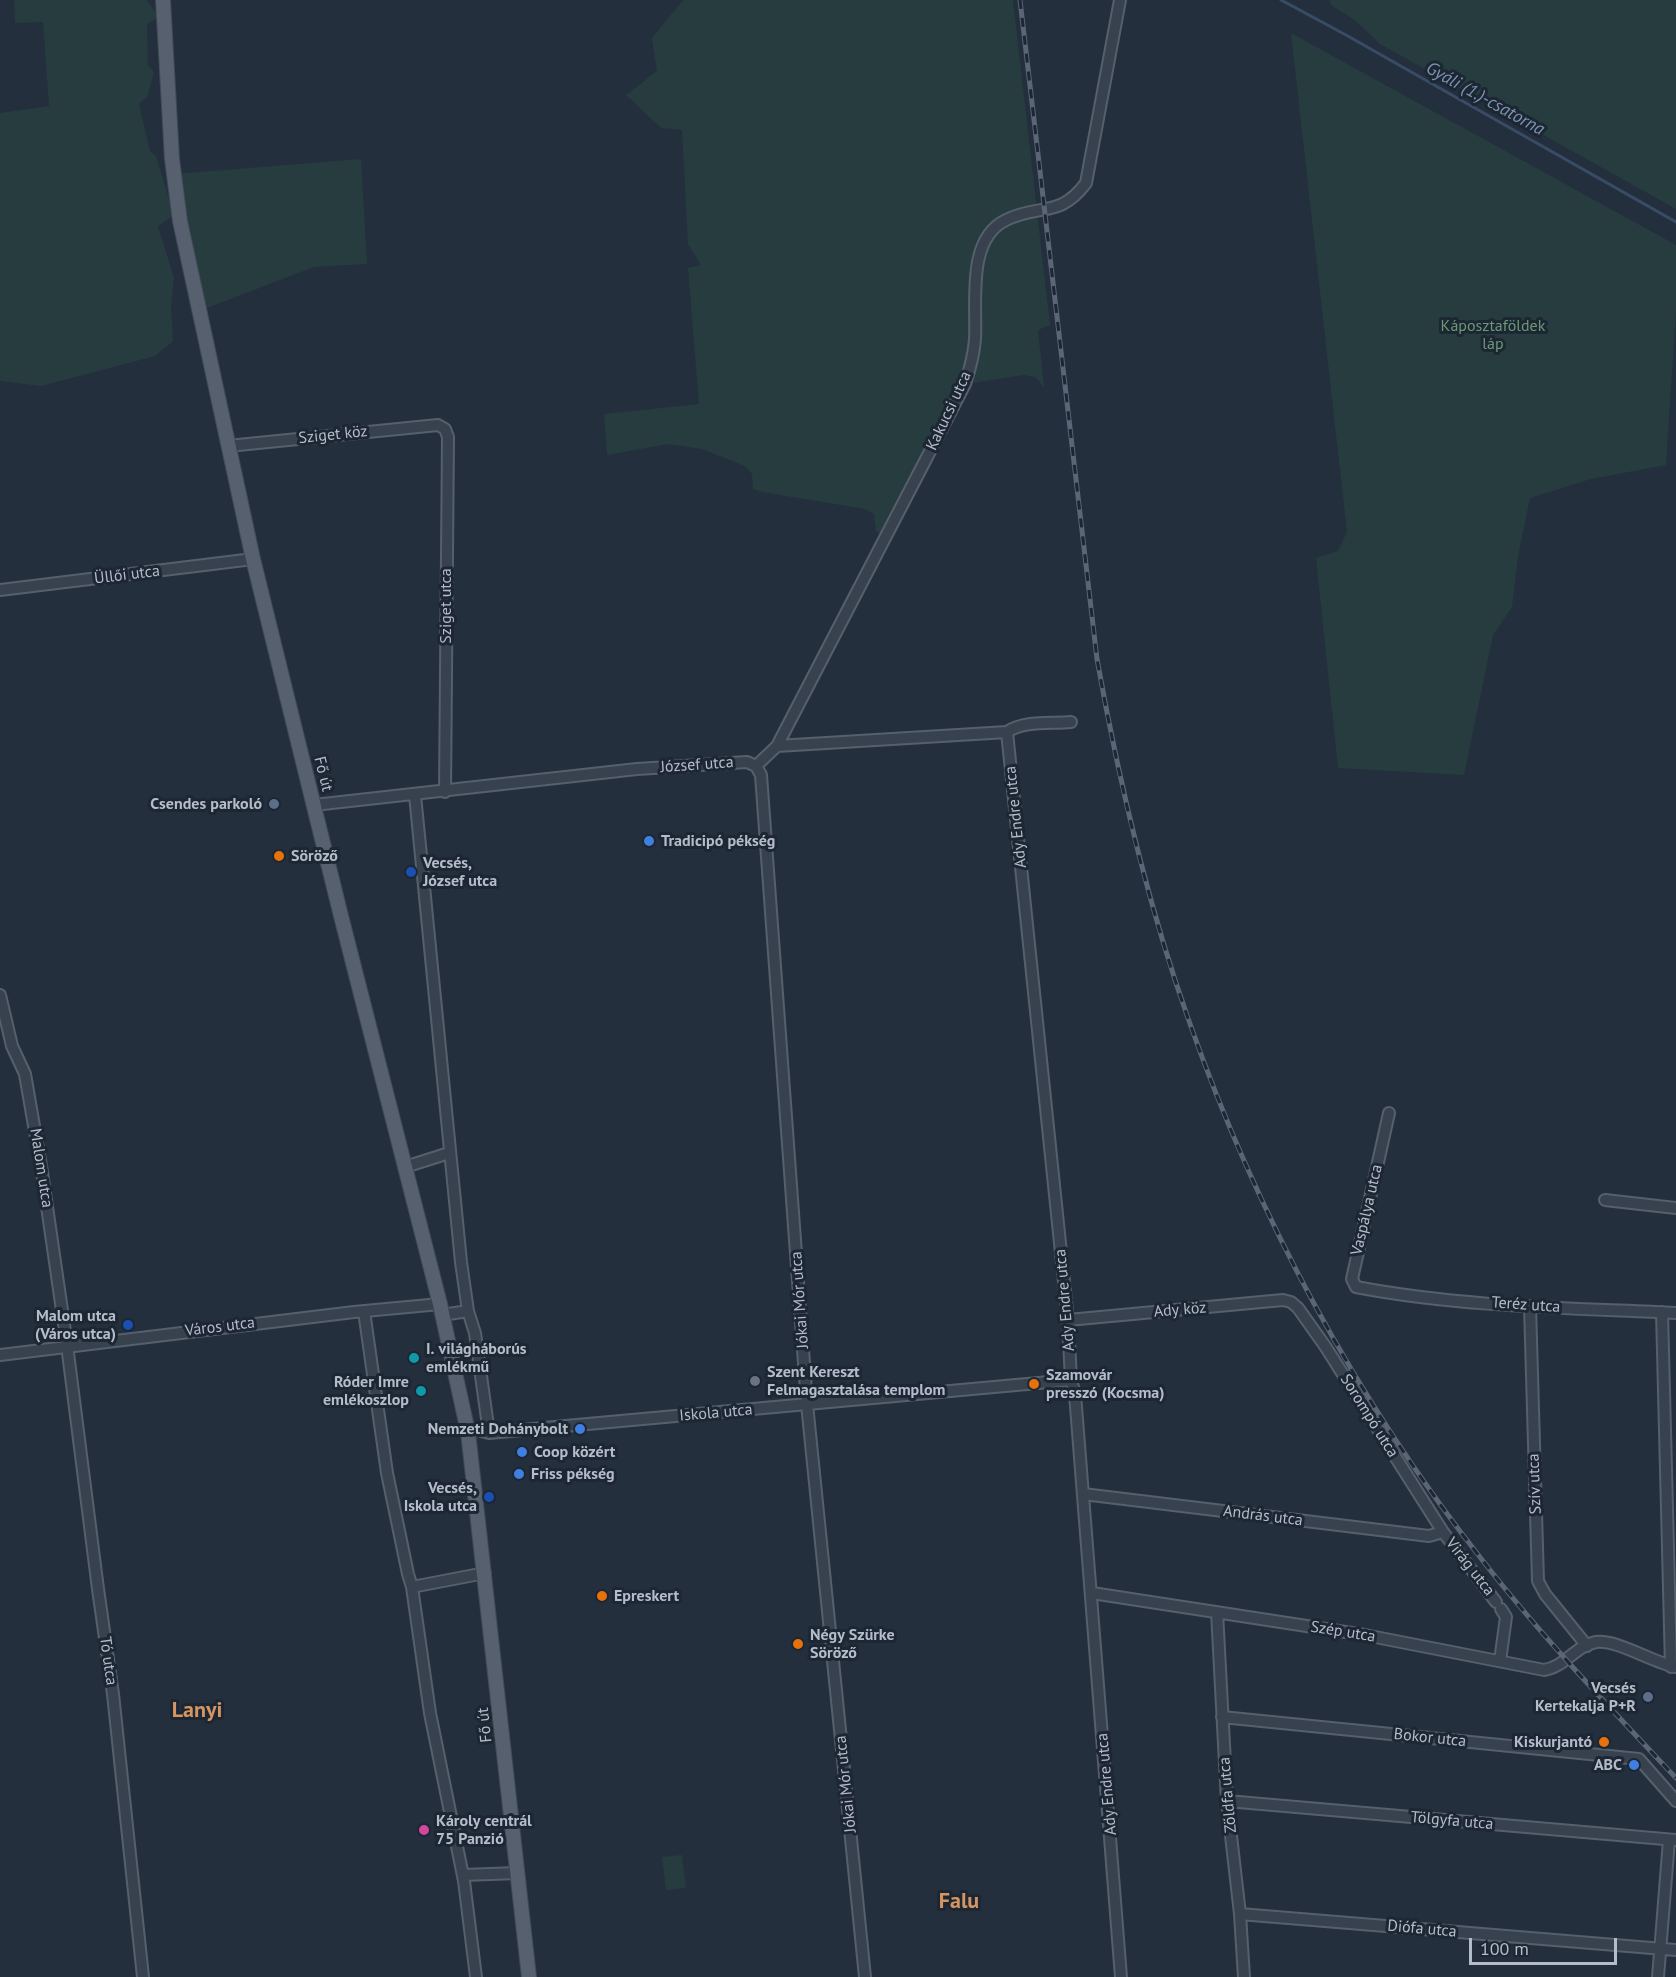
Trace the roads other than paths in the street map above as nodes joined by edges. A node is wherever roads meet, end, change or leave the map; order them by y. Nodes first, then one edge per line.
1 (163, 0) edge
2 (1120, 0) edge
3 (438, 425) joint
4 (228, 446) junction
5 (253, 559) junction
6 (0, 590) edge
7 (1071, 722) dead end
8 (1007, 732) junction
9 (777, 746) junction
10 (756, 766) junction
11 (445, 792) junction
12 (415, 795) junction
13 (314, 805) junction
14 (0, 995) edge
15 (12, 1046) junction
16 (0, 1048) edge
17 (1389, 1113) dead end
18 (449, 1153) junction
19 (405, 1167) junction
20 (1605, 1200) dead end
21 (1676, 1208) edge
22 (1376, 1291) joint
23 (1291, 1302) joint
24 (1530, 1306) junction
25 (441, 1310) junction
26 (364, 1311) junction
27 (468, 1311) junction
28 (1662, 1312) junction
29 (1676, 1313) edge
30 (1068, 1320) junction
31 (67, 1345) junction
32 (0, 1354) edge
33 (1071, 1380) junction
34 (807, 1404) junction
35 (468, 1432) junction
36 (489, 1433) junction
37 (1083, 1494) junction
38 (1443, 1532) junction
39 (485, 1573) junction
40 (412, 1587) junction
41 (1092, 1593) junction
42 (1217, 1612) junction
43 (1587, 1646) junction
44 (1500, 1661) junction
45 (1674, 1667) edge
46 (1222, 1717) junction
47 (1227, 1801) junction
48 (1676, 1801) edge
49 (1672, 1840) edge
50 (518, 1873) junction
51 (463, 1875) junction
52 (1240, 1914) junction
53 (1659, 1949) junction
54 (1676, 1950) edge
55 (143, 1977) edge
56 (476, 1977) edge
57 (529, 1977) edge
58 (865, 1977) edge
59 (1121, 1977) edge
60 (1244, 1977) edge
61 (1658, 1977) edge

1 - 4 main road, Fő út
2 - 9 street, Kakucsi utca
3 - 4 street, Sziget köz
3 - 11 street, Sziget utca
4 - 5 main road, Fő út
5 - 6 street, Üllői utca
5 - 13 main road, Fő út
7 - 8 street
8 - 9 street
8 - 30 street, Ady Endre utca
9 - 10 street, József utca
10 - 11 street, József utca
10 - 34 street, Jókai Mór utca
11 - 12 street, József utca
12 - 13 street, József utca
12 - 18 street
13 - 19 main road, Fő út
14 - 15 street, Malom utca
15 - 16 street
15 - 31 street, Malom utca
17 - 22 street, Vaspálya utca
18 - 19 street
18 - 27 street
19 - 25 main road, Fő út
20 - 21 street
22 - 24 street, Teréz utca
23 - 30 street, Ady köz
23 - 38 street, Sorompó utca
24 - 28 street, Teréz utca
24 - 43 street, Szív utca
25 - 26 street, Város utca
25 - 27 street
25 - 35 main road, Fő út
26 - 31 street, Város utca
26 - 40 street
27 - 36 street
28 - 29 street, Teréz utca
28 - 45 street
30 - 33 street, Ady Endre utca
31 - 32 street, Város utca
31 - 55 street, Tó utca
33 - 34 street, Iskola utca
33 - 37 street, Ady Endre utca
34 - 36 street, Iskola utca
34 - 58 street, Jókai Mór utca
35 - 36 street, Iskola utca
35 - 39 main road, Fő út
37 - 38 street, András utca
37 - 41 street, Ady Endre utca
38 - 44 street, Virág utca
39 - 40 street
39 - 50 main road, Fő út
40 - 51 street
41 - 42 street, Szép utca
41 - 59 street, Ady Endre utca
42 - 44 street, Szép utca
42 - 46 street, Zöldfa utca
43 - 44 street, Szép utca
43 - 45 street
46 - 47 street, Zöldfa utca
46 - 48 street, Bokor utca
47 - 49 street, Tölgyfa utca
47 - 52 street, Zöldfa utca
49 - 53 street
50 - 51 street
50 - 57 main road, Fő út
51 - 56 street
52 - 53 street, Diófa utca
52 - 60 street, Zöldfa utca
53 - 54 street, Diófa utca
53 - 61 street

